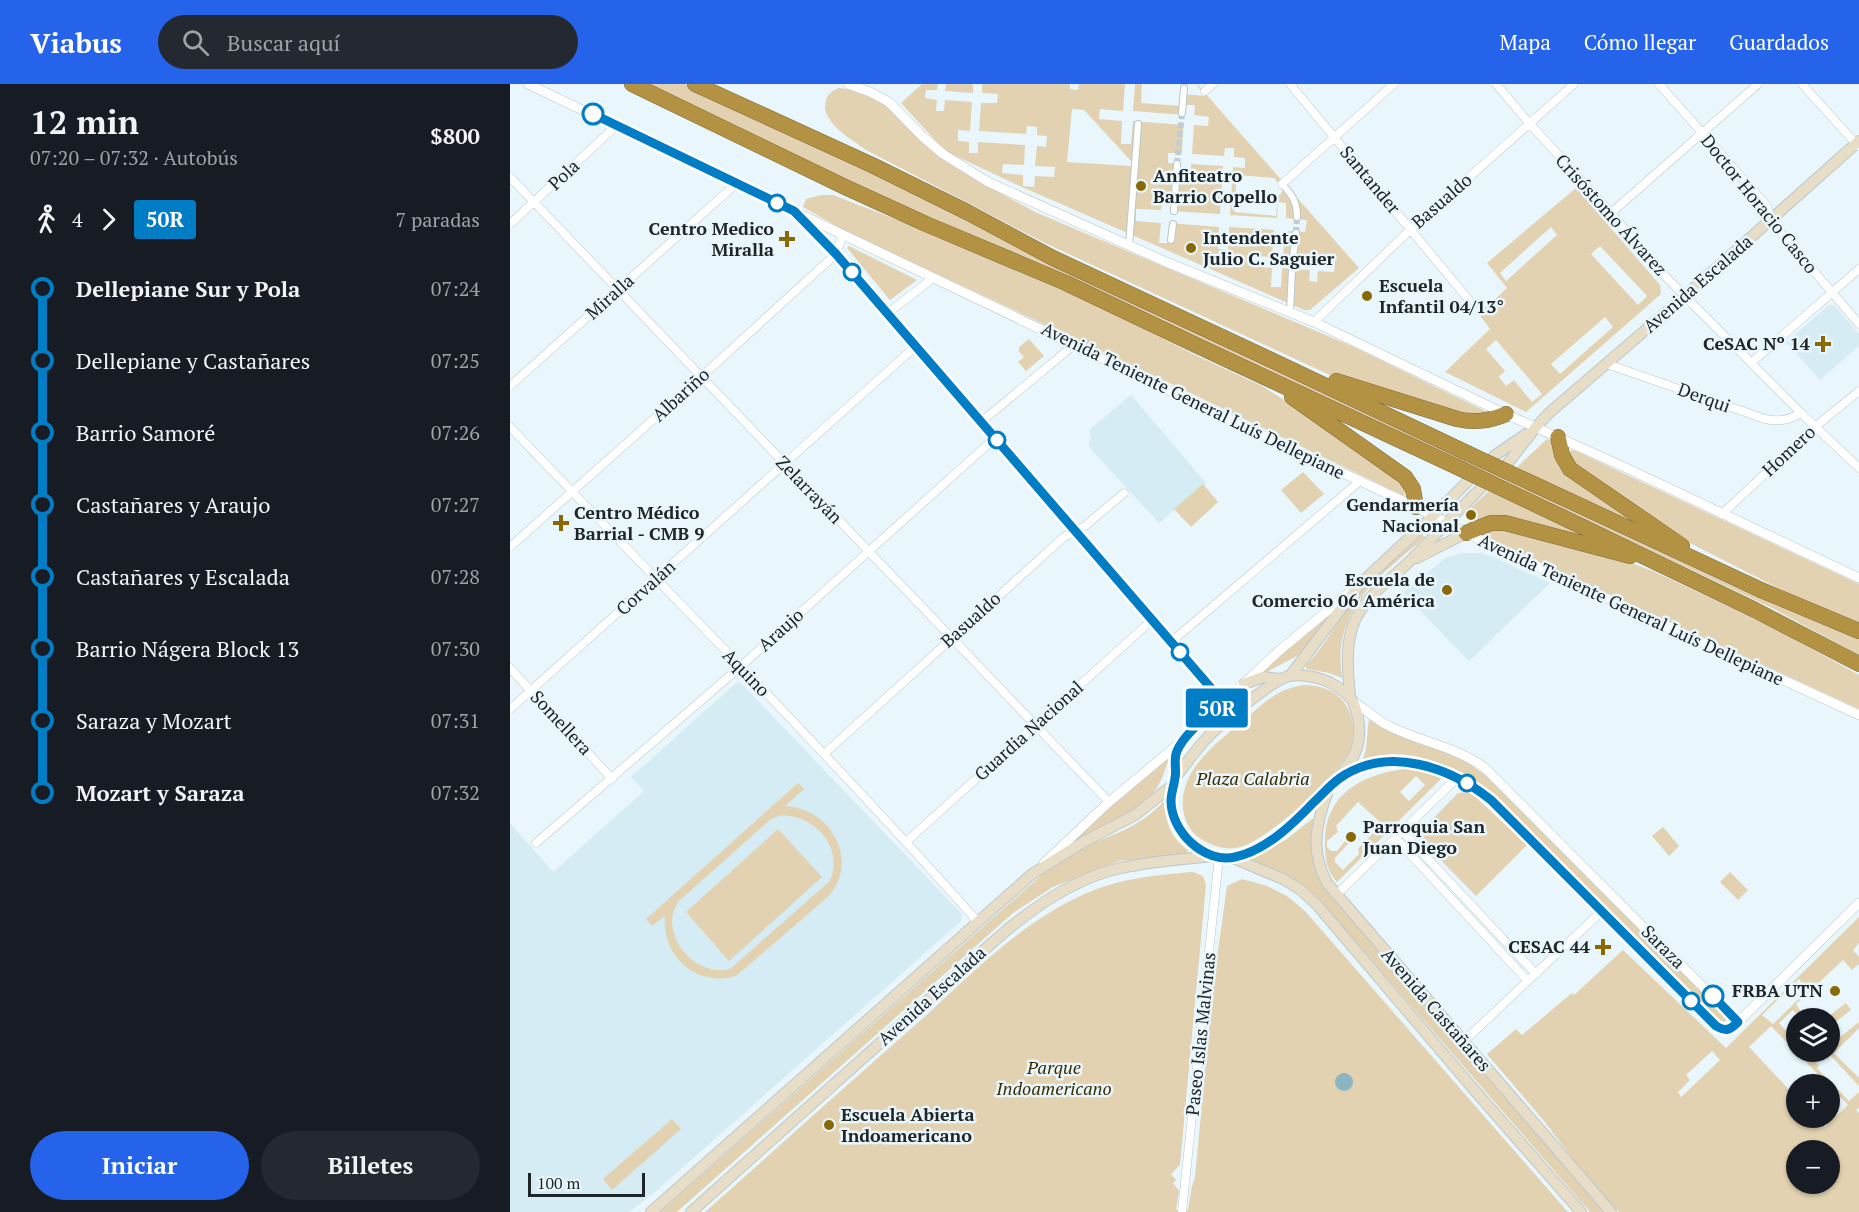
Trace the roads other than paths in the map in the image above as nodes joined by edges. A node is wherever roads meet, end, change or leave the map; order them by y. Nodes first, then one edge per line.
1 (528, 84) edge
2 (632, 84) edge
3 (695, 84) edge
4 (849, 84) edge
5 (1213, 84) edge
6 (1302, 84) edge
7 (1394, 84) edge
8 (1496, 84) edge
9 (1574, 84) edge
10 (1659, 84) edge
11 (1758, 84) edge
12 (1802, 84) edge
13 (1293, 87) edge
14 (1184, 88) dead end
15 (1205, 91) dead end
16 (1182, 113) tunnel mouth
17 (1138, 124) dead end
18 (1530, 124) junction
19 (617, 125) junction
20 (1702, 133) junction
21 (1335, 138) junction
22 (1858, 144) edge
23 (1178, 164) tunnel mouth
24 (510, 177) edge
25 (737, 183) junction
26 (1282, 184) joint
27 (535, 202) junction
28 (794, 211) junction
29 (1174, 211) dead end
30 (1611, 213) junction
31 (1297, 217) tunnel mouth
32 (1772, 219) junction
33 (510, 224) edge
34 (1173, 225) dead end
35 (1411, 229) junction
36 (1296, 233) tunnel mouth
37 (843, 235) junction
38 (1171, 240) dead end
39 (1129, 246) junction
40 (836, 254) junction
41 (1293, 257) dead end
42 (1859, 269) edge
43 (1292, 270) dead end
44 (933, 278) junction
45 (618, 290) junction
46 (1832, 292) junction
47 (1685, 296) junction
48 (1473, 304) dead end
49 (1290, 311) junction
50 (888, 313) junction
51 (1314, 322) junction
52 (1859, 324) edge
53 (1074, 345) junction
54 (916, 346) junction
55 (1267, 358) junction
56 (1752, 362) junction
57 (1607, 364) junction
58 (1257, 373) junction
59 (701, 378) junction
60 (510, 386) edge
61 (1859, 391) edge
62 (1801, 413) junction
63 (1506, 414) junction
64 (981, 422) junction
65 (1816, 426) junction
66 (510, 427) edge
67 (1536, 427) junction
68 (1558, 437) junction
69 (995, 438) junction
70 (1494, 456) dead end
71 (1508, 463) dead end
72 (784, 464) junction
73 (1859, 468) edge
74 (1360, 481) junction
75 (1468, 481) dead end
76 (1481, 488) dead end
77 (572, 492) junction
78 (1124, 493) dead end
79 (1416, 507) junction
80 (1722, 514) junction
81 (1434, 516) junction
82 (1446, 524) junction
83 (1075, 531) junction
84 (1466, 533) junction
85 (510, 547) edge
86 (868, 552) junction
87 (1408, 562) junction
88 (1659, 563) junction
89 (1711, 567) junction
90 (1859, 578) edge
91 (656, 580) junction
92 (1359, 585) junction
93 (1152, 620) junction
94 (1859, 631) edge
95 (951, 639) junction
96 (1171, 642) junction
97 (1859, 663) edge
98 (740, 667) junction
99 (510, 668) edge
100 (1285, 677) junction
101 (1244, 684) junction
102 (531, 690) junction
103 (1352, 700) junction
104 (1223, 702) junction
105 (510, 709) edge
106 (1859, 716) edge
107 (1035, 725) junction
108 (1182, 741) junction
109 (824, 754) junction
110 (1339, 778) junction
111 (1457, 778) junction
112 (612, 779) junction
113 (1175, 781) junction
114 (1329, 787) junction
115 (1109, 802) junction
116 (1403, 832) junction
117 (1395, 839) junction
118 (906, 842) junction
119 (536, 843) dead end
120 (1216, 856) junction
121 (1233, 858) junction
122 (1032, 874) junction
123 (1336, 895) junction
124 (1859, 903) edge
125 (1602, 911) junction
126 (978, 922) junction
127 (1536, 974) junction
128 (1528, 981) junction
129 (1738, 1022) junction
130 (1463, 1042) junction
131 (651, 1212) edge
132 (691, 1212) edge
133 (1182, 1212) edge
134 (1581, 1212) edge
135 (1611, 1212) edge

1 - 19 street, Avenida Teniente General Luís Dellepiane
2 - 58 highway
3 - 55 highway
4 - 39 street
5 - 15 street
6 - 13 street
7 - 21 street
8 - 18 street, Crisóstomo Álvarez
9 - 18 street, Basualdo
10 - 20 street, Doctor Horacio Casco
11 - 20 street
12 - 22 street
13 - 21 street, Santander
14 - 16 street
17 - 39 street
18 - 30 street, Crisóstomo Álvarez
18 - 35 street, Basualdo
19 - 25 street, Avenida Teniente General Luís Dellepiane
19 - 27 street, Pola
20 - 30 street
20 - 32 street, Doctor Horacio Casco
21 - 26 street
21 - 35 street, Santander
22 - 32 main road, Avenida Escalada
23 - 29 street
24 - 27 street, Zelarrayán
25 - 28 street, Avenida Teniente General Luís Dellepiane
25 - 45 street, Miralla
26 - 31 street
27 - 33 street, Pola
27 - 45 street, Zelarrayán
28 - 37 street, Avenida Teniente General Luís Dellepiane
28 - 40 street
30 - 47 street, Crisóstomo Álvarez
32 - 46 street, Doctor Horacio Casco
32 - 47 main road, Avenida Escalada
34 - 38 street
35 - 48 street, Santander
35 - 51 street, Basualdo
36 - 41 street
37 - 40 street, Albariño
37 - 44 street, Avenida Teniente General Luís Dellepiane
39 - 49 street
40 - 50 street
40 - 59 street, Albariño
42 - 46 street
43 - 49 street
44 - 50 street
44 - 53 street, Avenida Teniente General Luís Dellepiane
45 - 59 street, Zelarrayán
45 - 60 street, Miralla
46 - 52 street, Doctor Horacio Casco
46 - 56 street
47 - 56 street, Crisóstomo Álvarez
47 - 57 main road, Avenida Escalada
49 - 51 street
50 - 54 street
51 - 63 street
53 - 64 street
53 - 74 street, Avenida Teniente General Luís Dellepiane
54 - 64 street
54 - 72 street, Corvalán
55 - 63 highway
55 - 89 highway, bridge
56 - 62 street, Crisóstomo Álvarez
57 - 62 street, Derqui
57 - 67 main road, Avenida Escalada
58 - 79 highway
58 - 88 highway, bridge
59 - 72 street, Zelarrayán
59 - 77 street, Albariño
61 - 65 street, Homero
62 - 65 street, Crisóstomo Álvarez
63 - 67 street
64 - 69 street
65 - 73 street, Crisóstomo Álvarez
65 - 80 street, Homero
66 - 77 street, Aquino
67 - 68 street
67 - 70 main road, Avenida Escalada
67 - 71 main road, Avenida Escalada
68 - 80 street
68 - 89 highway
69 - 83 street
69 - 86 street, Araujo
72 - 86 street, Zelarrayán
72 - 91 street, Corvalán
74 - 79 street, Avenida Teniente General Luís Dellepiane
74 - 96 street
75 - 81 main road, Avenida Escalada
76 - 82 main road
77 - 85 street, Albariño
77 - 91 street, Aquino
78 - 83 street, Basualdo
79 - 81 street, Avenida Teniente General Luís Dellepiane
80 - 90 street
81 - 82 street, Avenida Teniente General Luís Dellepiane
81 - 92 main road, Avenida Escalada
82 - 84 street, Avenida Teniente General Luís Dellepiane
82 - 87 main road
83 - 93 street
83 - 95 street, Basualdo
84 - 87 main road
84 - 88 highway
84 - 106 street, Avenida Teniente General Luís Dellepiane
86 - 95 street, Zelarrayán
86 - 98 street, Araujo
87 - 103 main road
88 - 97 highway
89 - 94 highway
91 - 98 street, Aquino
91 - 102 street, Corvalán
92 - 100 main road, Avenida Escalada
92 - 101 street, Avenida Escalada
93 - 96 street
93 - 107 street, Guardia Nacional
95 - 107 street, Zelarrayán
95 - 109 street, Basualdo
96 - 104 street
98 - 109 street, Aquino
98 - 112 street, Araujo
99 - 102 street, Somellera
100 - 101 main road
100 - 103 main road
100 - 113 main road
101 - 104 street, Avenida Escalada
102 - 105 street, Corvalán
102 - 112 street, Somellera
103 - 110 main road
103 - 129 street, Saraza
104 - 108 street, Avenida Escalada
107 - 115 street, Zelarrayán
107 - 118 street, Guardia Nacional
108 - 113 main road
108 - 115 street, Avenida Escalada
109 - 118 street, Aquino
110 - 111 street, Saraza
110 - 114 main road
111 - 116 street
111 - 125 street, Saraza
112 - 119 street, Araujo
113 - 120 main road
113 - 122 main road, Avenida Escalada
114 - 121 main road
114 - 123 main road, Avenida Castañares
115 - 122 street, Avenida Escalada
116 - 117 street
116 - 127 street
117 - 123 street
117 - 128 street
118 - 126 street, Aquino
120 - 121 main road
120 - 132 main road, Avenida Escalada
120 - 133 street, Paseo Islas Malvinas
121 - 134 main road, Avenida Castañares
122 - 126 main road, Avenida Escalada
123 - 130 main road, Avenida Castañares
124 - 129 street
125 - 127 street
125 - 129 street, Saraza
126 - 131 main road, Avenida Escalada
127 - 128 street
128 - 130 street
130 - 135 main road, Avenida Castañares

